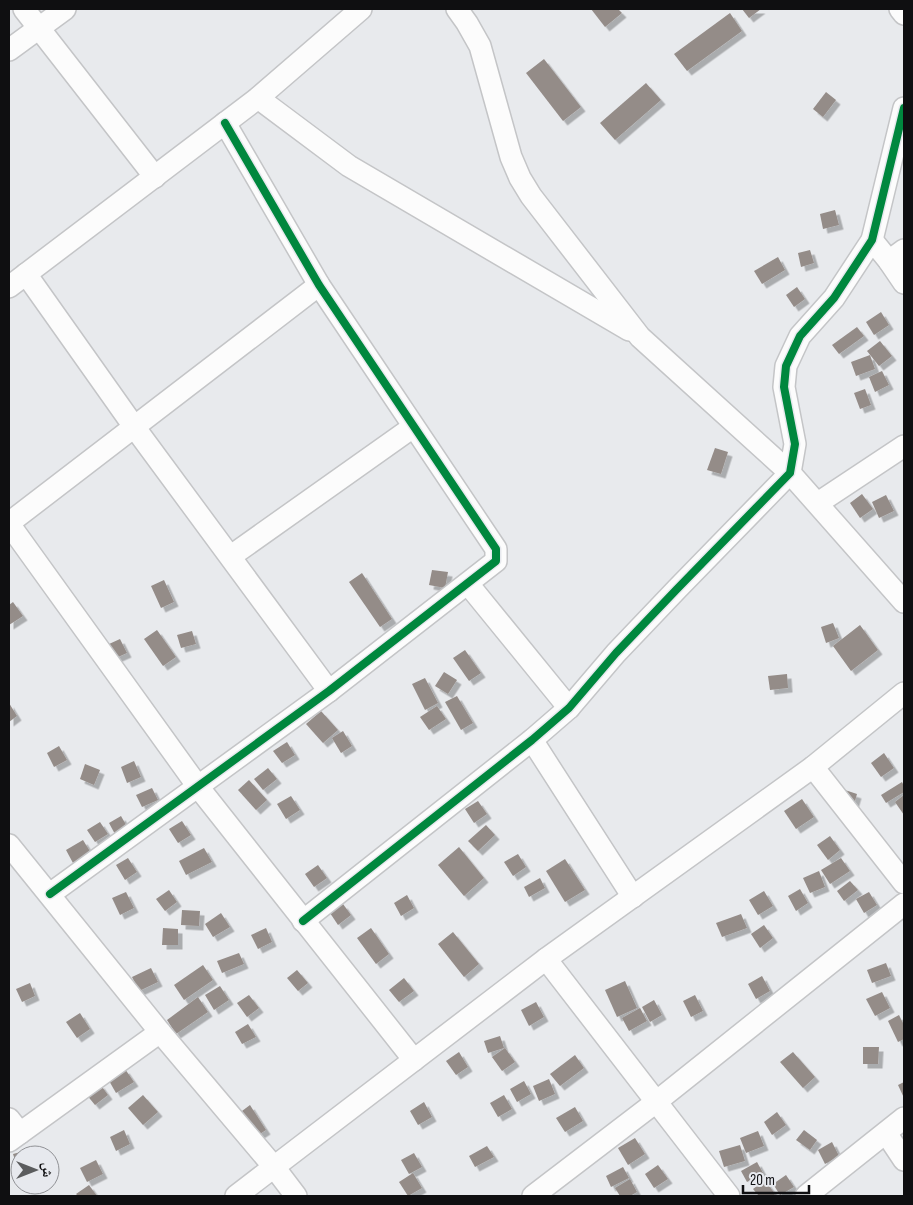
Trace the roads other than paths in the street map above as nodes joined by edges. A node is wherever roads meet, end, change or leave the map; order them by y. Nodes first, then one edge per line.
1 (24, 9) edge
2 (65, 9) edge
3 (361, 9) edge
4 (457, 9) edge
5 (900, 9) edge
6 (904, 14) edge
7 (38, 27) junction
8 (9, 50) edge
9 (258, 98) junction
10 (904, 108) edge
11 (225, 123) junction
12 (155, 177) junction
13 (872, 240) junction
14 (897, 256) edge
15 (17, 280) edge
16 (904, 283) edge
17 (319, 286) junction
18 (640, 337) junction
19 (413, 427) junction
20 (135, 428) junction
21 (904, 446) edge
22 (790, 473) junction
23 (818, 503) junction
24 (9, 524) edge
25 (230, 556) junction
26 (468, 584) junction
27 (904, 602) edge
28 (329, 691) junction
29 (904, 694) edge
30 (569, 708) junction
31 (532, 740) junction
32 (813, 767) junction
33 (199, 788) junction
34 (9, 845) edge
35 (904, 882) edge
36 (50, 894) junction
37 (632, 897) junction
38 (904, 904) edge
39 (304, 921) junction
40 (546, 959) junction
41 (160, 1032) junction
42 (414, 1060) junction
43 (656, 1102) junction
44 (904, 1118) edge
45 (12, 1131) edge
46 (886, 1134) junction
47 (904, 1160) edge
48 (274, 1167) junction
49 (236, 1196) edge
50 (296, 1196) edge
51 (533, 1196) edge
52 (729, 1196) edge
53 (806, 1196) edge

1 - 7 street
2 - 7 street
3 - 9 street
4 - 18 street
5 - 6 street
7 - 8 street
7 - 12 street
9 - 11 street
9 - 18 street
10 - 13 street
11 - 12 street
11 - 17 street
12 - 15 street
13 - 14 street
13 - 22 street
14 - 16 street
15 - 20 street
17 - 19 street
17 - 20 street
18 - 22 street
19 - 25 street
19 - 26 street
20 - 24 street
20 - 25 street
21 - 23 street
22 - 23 street
22 - 30 street
23 - 27 street
24 - 33 street
25 - 28 street
26 - 28 street
26 - 30 street
28 - 33 street
29 - 32 street
30 - 31 street
31 - 37 street
31 - 39 street
32 - 35 street
32 - 37 street
33 - 36 street
33 - 39 street
34 - 36 street
36 - 41 street
37 - 40 street
38 - 43 street
39 - 42 street
40 - 42 street
40 - 43 street
41 - 45 street
41 - 48 street
42 - 48 street
43 - 51 street
43 - 52 street
44 - 46 street
46 - 47 street
46 - 53 street
48 - 49 street
48 - 50 street

